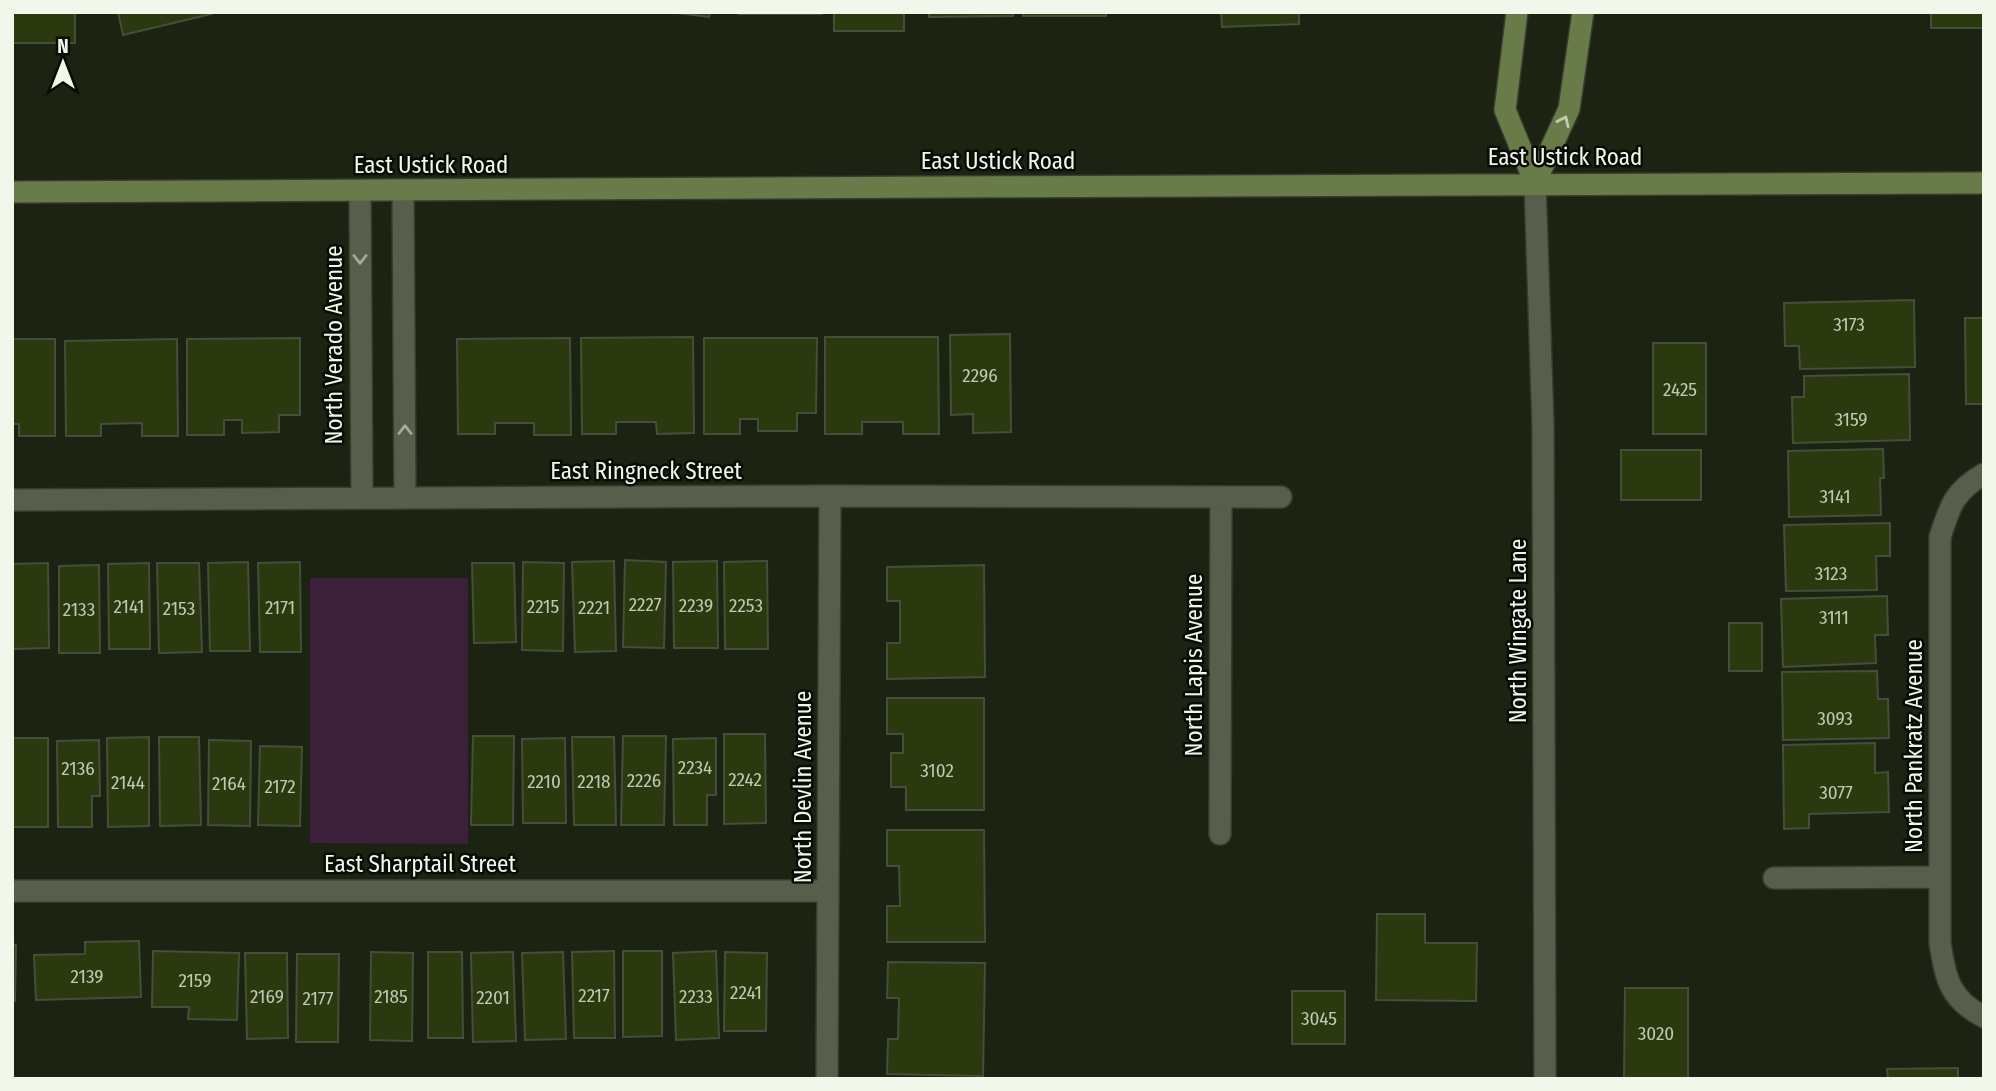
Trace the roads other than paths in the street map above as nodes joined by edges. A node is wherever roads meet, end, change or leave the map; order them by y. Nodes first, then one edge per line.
1 (1517, 12) edge
2 (1583, 12) edge
3 (1535, 183) junction
4 (1984, 183) edge
5 (360, 191) junction
6 (403, 191) junction
7 (12, 192) edge
8 (1976, 479) edge
9 (830, 496) junction
10 (1221, 497) junction
11 (1281, 497) dead end
12 (362, 498) junction
13 (405, 498) junction
14 (12, 500) edge
15 (1220, 834) dead end
16 (1940, 877) junction
17 (1774, 878) dead end
18 (12, 891) edge
19 (828, 891) junction
20 (1976, 1013) edge
21 (827, 1079) edge
22 (1545, 1079) edge

1 - 3 main road
3 -> 2 main road
3 - 4 main road, East Ustick Road
3 - 6 main road, East Ustick Road
3 - 22 street, North Wingate Lane
5 - 6 main road, East Ustick Road
5 - 7 main road, East Ustick Road
5 -> 12 street, North Verado Avenue
13 -> 6 street
8 - 16 street, North Pankratz Avenue
9 - 10 street, East Ringneck Street
9 - 13 street, East Ringneck Street
9 - 19 street, North Devlin Avenue
10 - 11 street, East Ringneck Street
10 - 15 street, North Lapis Avenue
12 - 13 street, East Ringneck Street
12 - 14 street, East Ringneck Street
16 - 17 street
16 - 20 street, North Pankratz Avenue
18 - 19 street, East Sharptail Street
19 - 21 street, North Devlin Avenue

